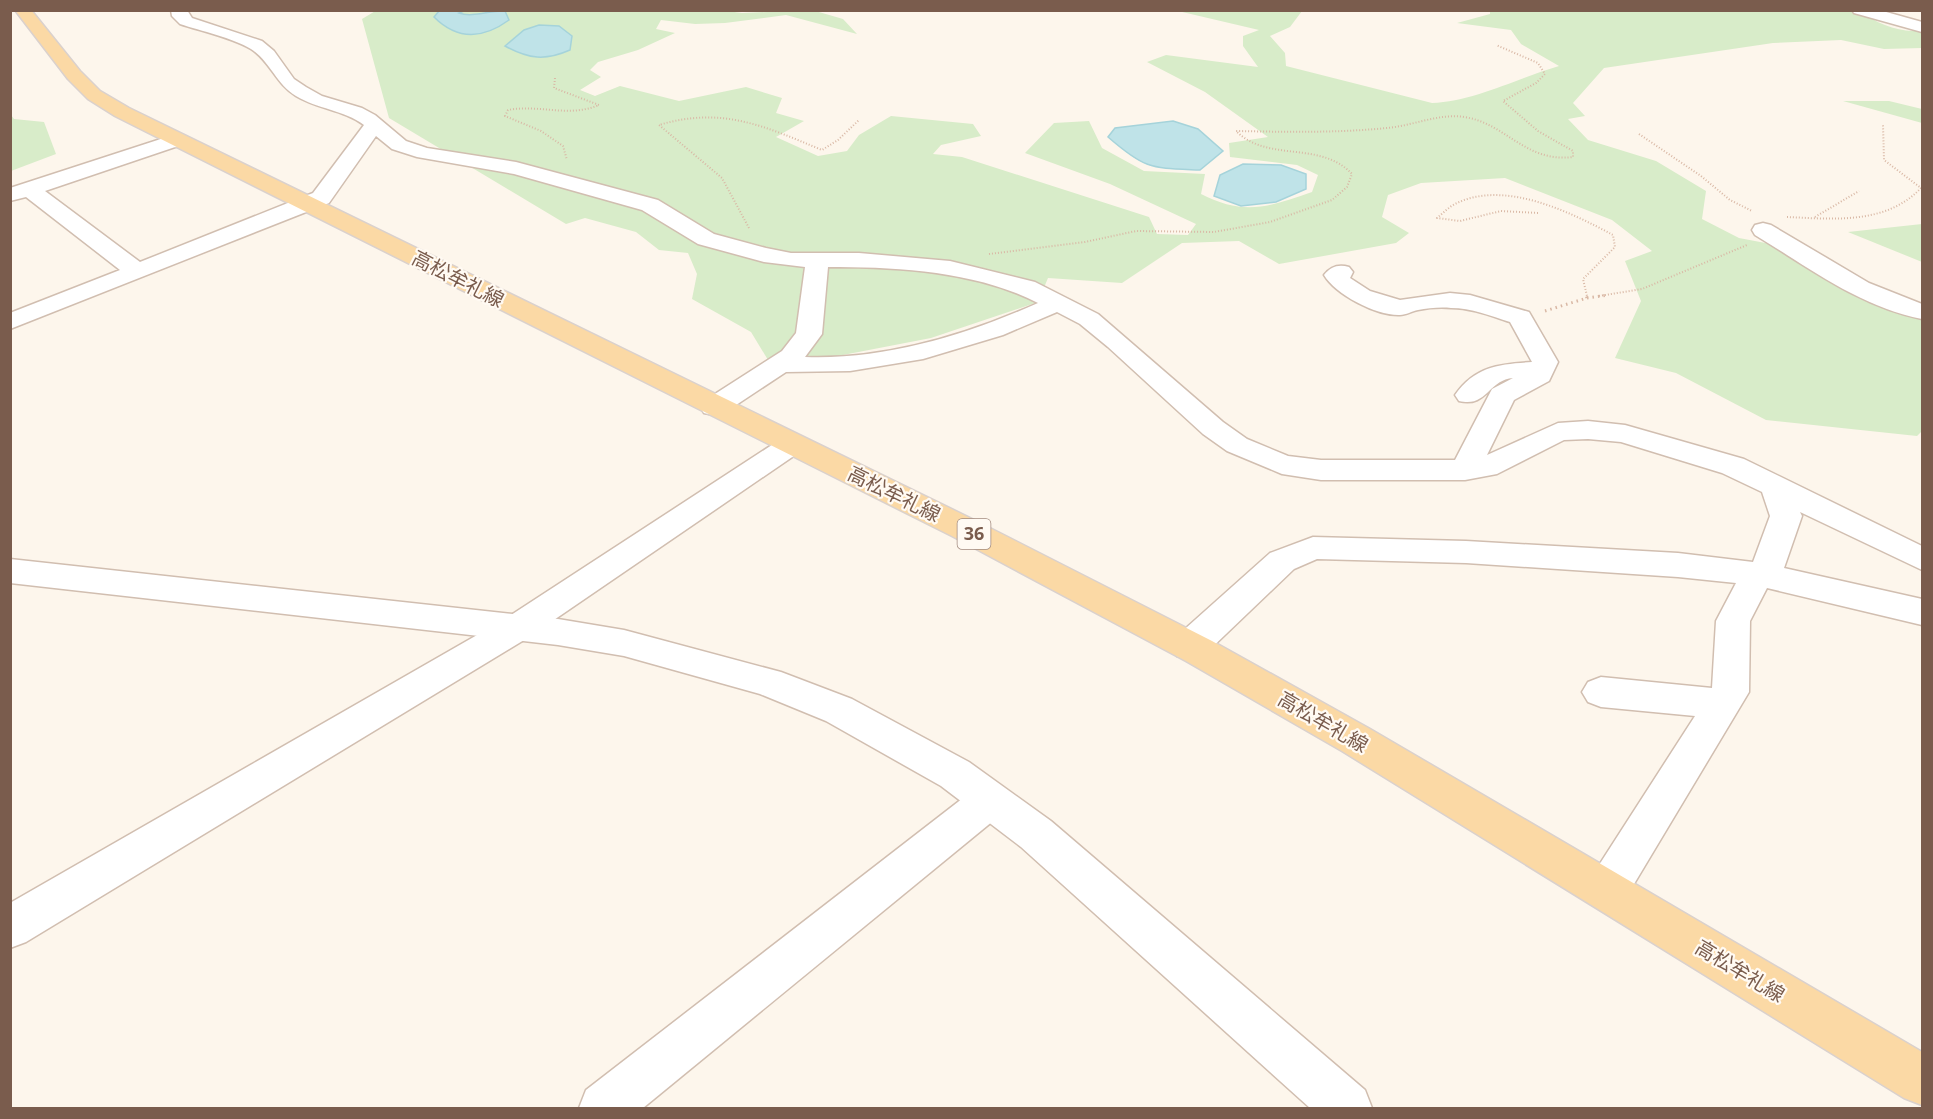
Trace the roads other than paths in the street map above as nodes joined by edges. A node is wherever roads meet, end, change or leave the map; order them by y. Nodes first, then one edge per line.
1 (22, 10) edge
2 (179, 10) edge
3 (1858, 10) edge
4 (1923, 27) edge
5 (374, 125) junction
6 (177, 140) junction
7 (20, 192) edge
8 (307, 203) junction
9 (1762, 224) road end
10 (818, 262) junction
11 (137, 271) junction
12 (1341, 272) dead end
13 (1059, 302) junction
14 (1923, 312) edge
15 (10, 322) edge
16 (780, 364) junction
17 (1541, 371) junction
18 (1469, 395) dead end
19 (714, 407) junction
20 (791, 445) junction
21 (1465, 470) junction
22 (1775, 487) junction
23 (1923, 559) edge
24 (10, 571) edge
25 (1762, 575) junction
26 (1923, 612) edge
27 (518, 628) junction
28 (1190, 646) junction
29 (1601, 692) dead end
30 (1722, 704) junction
31 (990, 800) junction
32 (1607, 890) junction
33 (10, 927) edge
34 (1923, 1080) edge
35 (604, 1108) edge
36 (1347, 1108) edge

1 - 6 main road, 高松牟礼線 / 36
2 - 5 street
3 - 4 street
5 - 8 street
5 - 10 street
6 - 7 street
6 - 8 main road, 高松牟礼線 / 36
7 - 11 street
8 - 11 street
8 - 19 main road, 高松牟礼線 / 36
9 - 14 street
10 - 13 street
10 - 16 street
11 - 15 street
12 - 17 street
13 - 16 street
13 - 21 street
16 - 19 street
17 - 18 street
17 - 21 street
19 - 20 main road, 高松牟礼線 / 36
20 - 27 street
20 - 28 main road, 高松牟礼線 / 36
21 - 22 street
22 - 23 street
22 - 25 street
24 - 27 street
25 - 26 street
25 - 28 street
25 - 30 street
27 - 31 street
27 - 33 street
28 - 32 main road, 高松牟礼線 / 36
29 - 30 street
30 - 32 street
31 - 35 street
31 - 36 street
32 - 34 main road, 高松牟礼線 / 36

